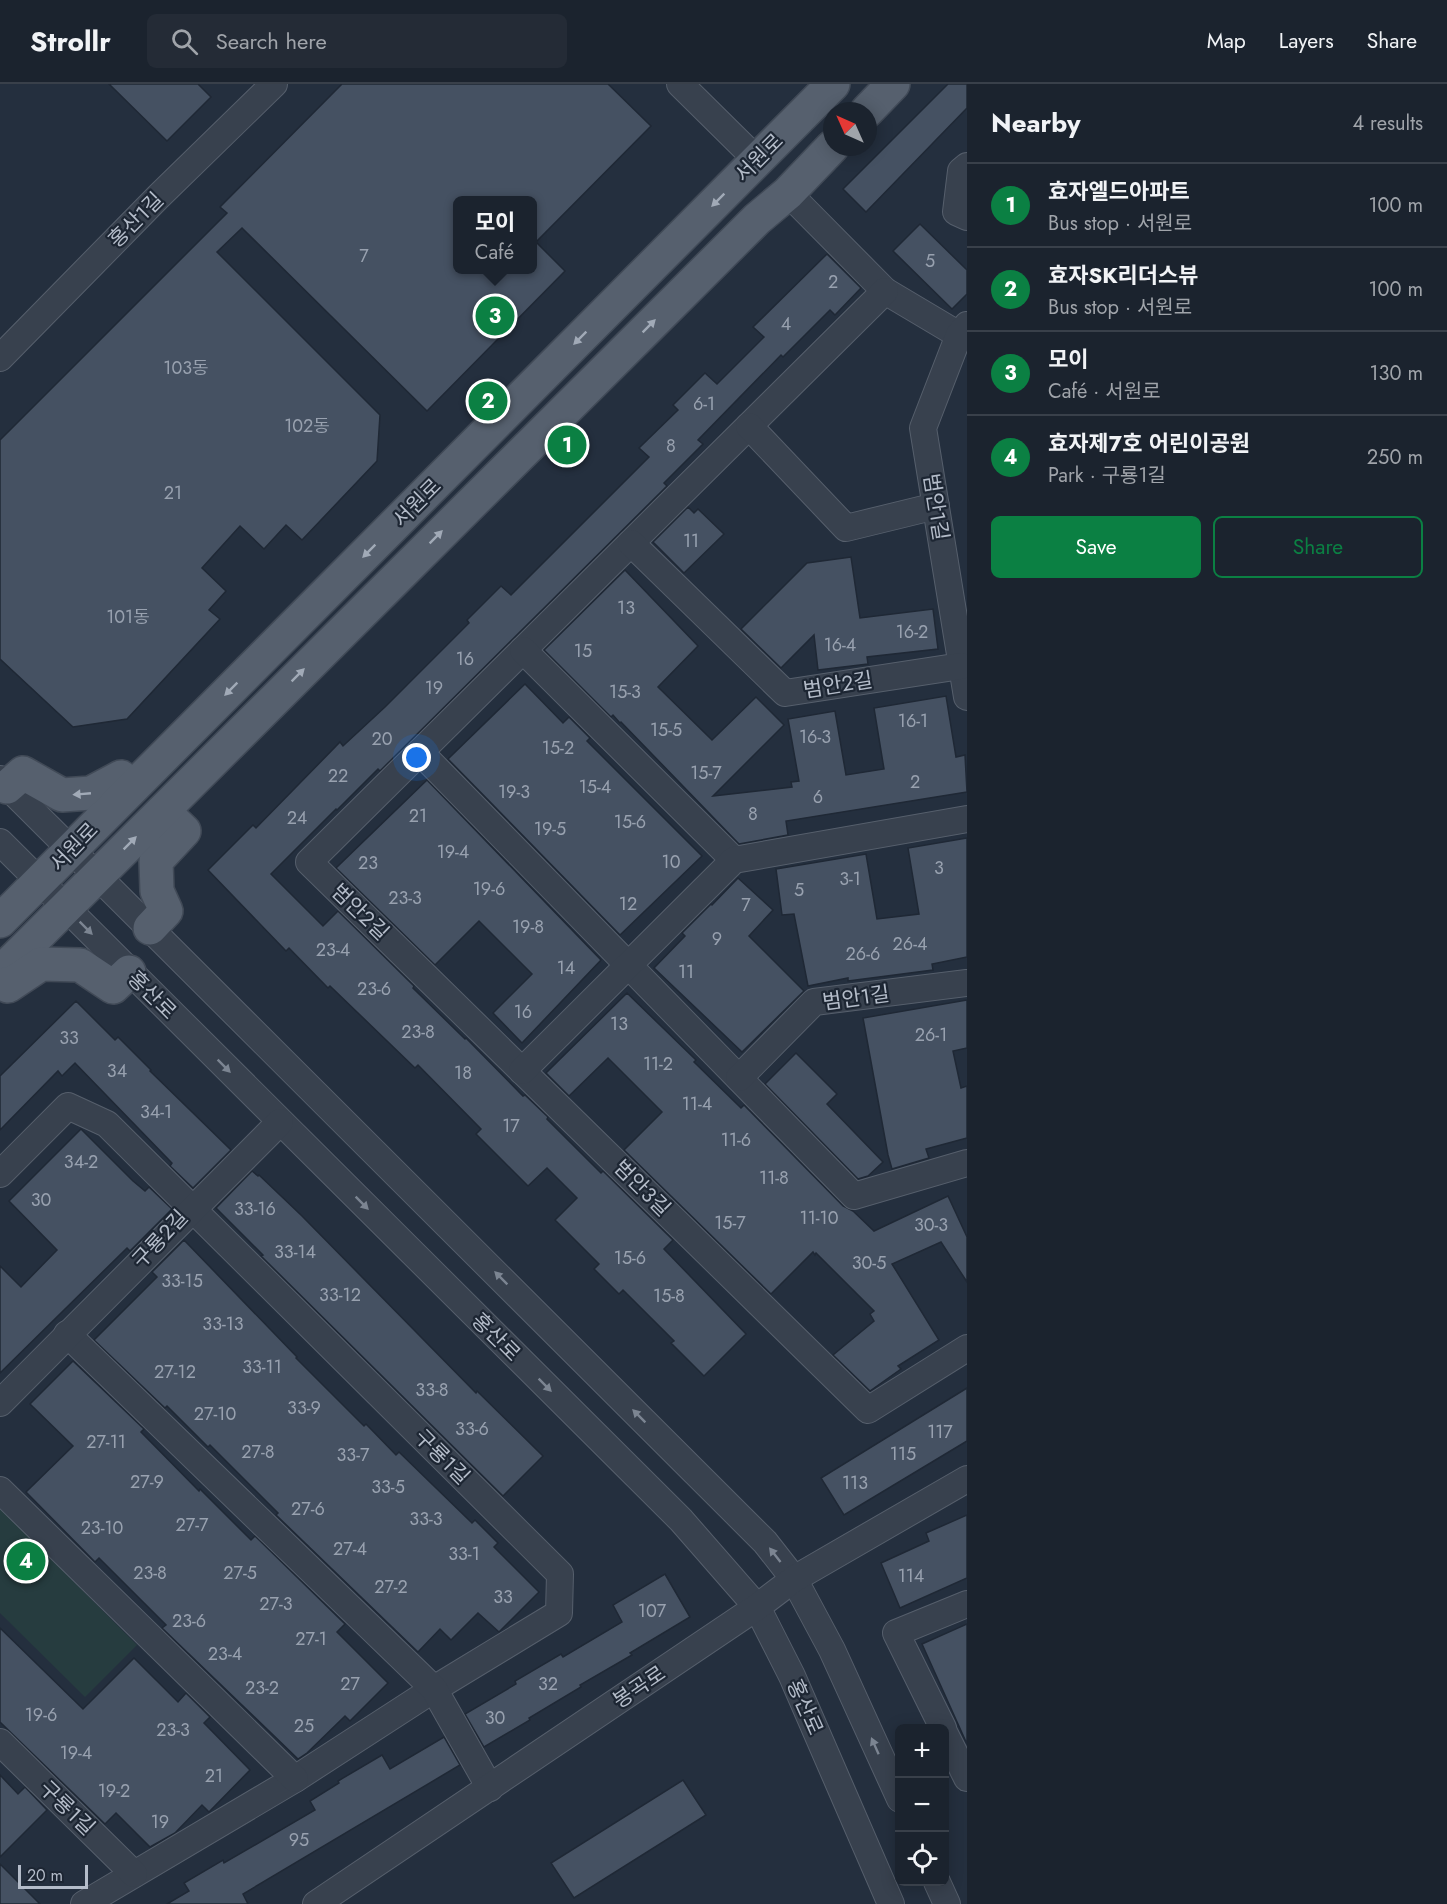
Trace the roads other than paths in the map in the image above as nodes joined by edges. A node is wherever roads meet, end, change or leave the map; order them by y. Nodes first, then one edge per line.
1 (274, 84) edge
2 (680, 84) edge
3 (833, 84) edge
4 (893, 84) edge
5 (876, 102) edge
6 (823, 156) edge
7 (757, 160) junction
8 (967, 166) edge
9 (788, 193) junction
10 (967, 217) edge
11 (885, 291) junction
12 (963, 330) edge
13 (0, 357) edge
14 (749, 426) junction
15 (936, 506) junction
16 (631, 543) junction
17 (523, 650) junction
18 (961, 666) junction
19 (967, 697) edge
20 (420, 752) junction
21 (4, 783) edge
22 (133, 788) junction
23 (162, 811) junction
24 (967, 819) edge
25 (0, 842) edge
26 (70, 851) junction
27 (734, 860) junction
28 (97, 876) junction
29 (40, 882) junction
30 (66, 908) junction
31 (0, 921) edge
32 (150, 928) junction
33 (628, 965) junction
34 (129, 972) junction
35 (0, 973) edge
36 (0, 979) edge
37 (967, 983) edge
38 (522, 1071) junction
39 (739, 1078) junction
40 (280, 1122) junction
41 (967, 1163) edge
42 (0, 1174) edge
43 (192, 1209) junction
44 (67, 1334) junction
45 (967, 1348) edge
46 (0, 1403) edge
47 (967, 1479) edge
48 (0, 1490) edge
49 (794, 1579) junction
50 (967, 1604) edge
51 (757, 1607) junction
52 (434, 1689) junction
53 (941, 1724) edge
54 (949, 1740) edge
55 (0, 1742) edge
56 (967, 1778) edge
57 (295, 1779) junction
58 (490, 1788) junction
59 (895, 1788) edge
60 (134, 1874) junction
61 (939, 1886) edge
62 (84, 1904) edge
63 (316, 1904) edge
64 (891, 1904) edge
65 (947, 1904) edge

1 - 13 street, 홍산1길
2 - 7 street
3 - 7 main road, 서원로
4 - 5 main road
6 - 9 main road, 서원로
7 -> 22 main road, 서원로
8 - 10 street
9 - 11 street
23 -> 9 main road, 서원로
11 - 12 street
11 - 14 street, 범안2길
12 - 15 street, 범안1길
14 - 15 street
14 - 16 street, 범안2길
15 - 18 street, 범안1길
16 - 17 street, 범안2길
16 - 18 street, 범안2길
17 - 20 street, 범안2길
17 - 27 street
18 - 19 street, 범안1길
20 - 33 street
20 - 38 street, 범안2길
22 -> 21 main road
21 - 26 street
22 - 26 main road, 서원로
28 -> 23 main road, 서원로
23 - 32 main road
24 - 27 street
25 - 29 street, 홍산로
26 - 28 street
26 - 29 main road, 서원로
27 - 33 street
28 - 30 main road, 서원로
28 - 32 street
29 - 30 street, 홍산로
29 - 31 main road, 서원로
30 -> 34 street, 홍산로
30 - 35 main road, 서원로
49 -> 32 street
33 - 38 street
33 - 39 street
34 - 36 main road
34 -> 40 street, 홍산로
37 - 39 street, 범안1길
38 - 45 street, 범안3길
39 - 41 street
40 - 43 street
40 -> 51 street, 홍산로
42 - 43 street, 구룡2길
43 - 44 street, 구룡2길
43 - 52 street, 구룡1길
44 - 46 street, 구룡2길
44 - 52 street
47 - 49 street, 봉곡로
48 - 57 street
49 - 51 street, 봉곡로
59 -> 49 street
50 - 53 street
51 - 58 street, 봉곡로
51 - 64 street, 홍산로
52 - 57 street, 구룡1길
52 - 58 street
54 - 56 street
55 - 60 street, 구룡1길
57 - 60 street, 구룡1길
58 - 63 street, 봉곡로
60 - 62 street, 구룡1길
61 - 65 street

